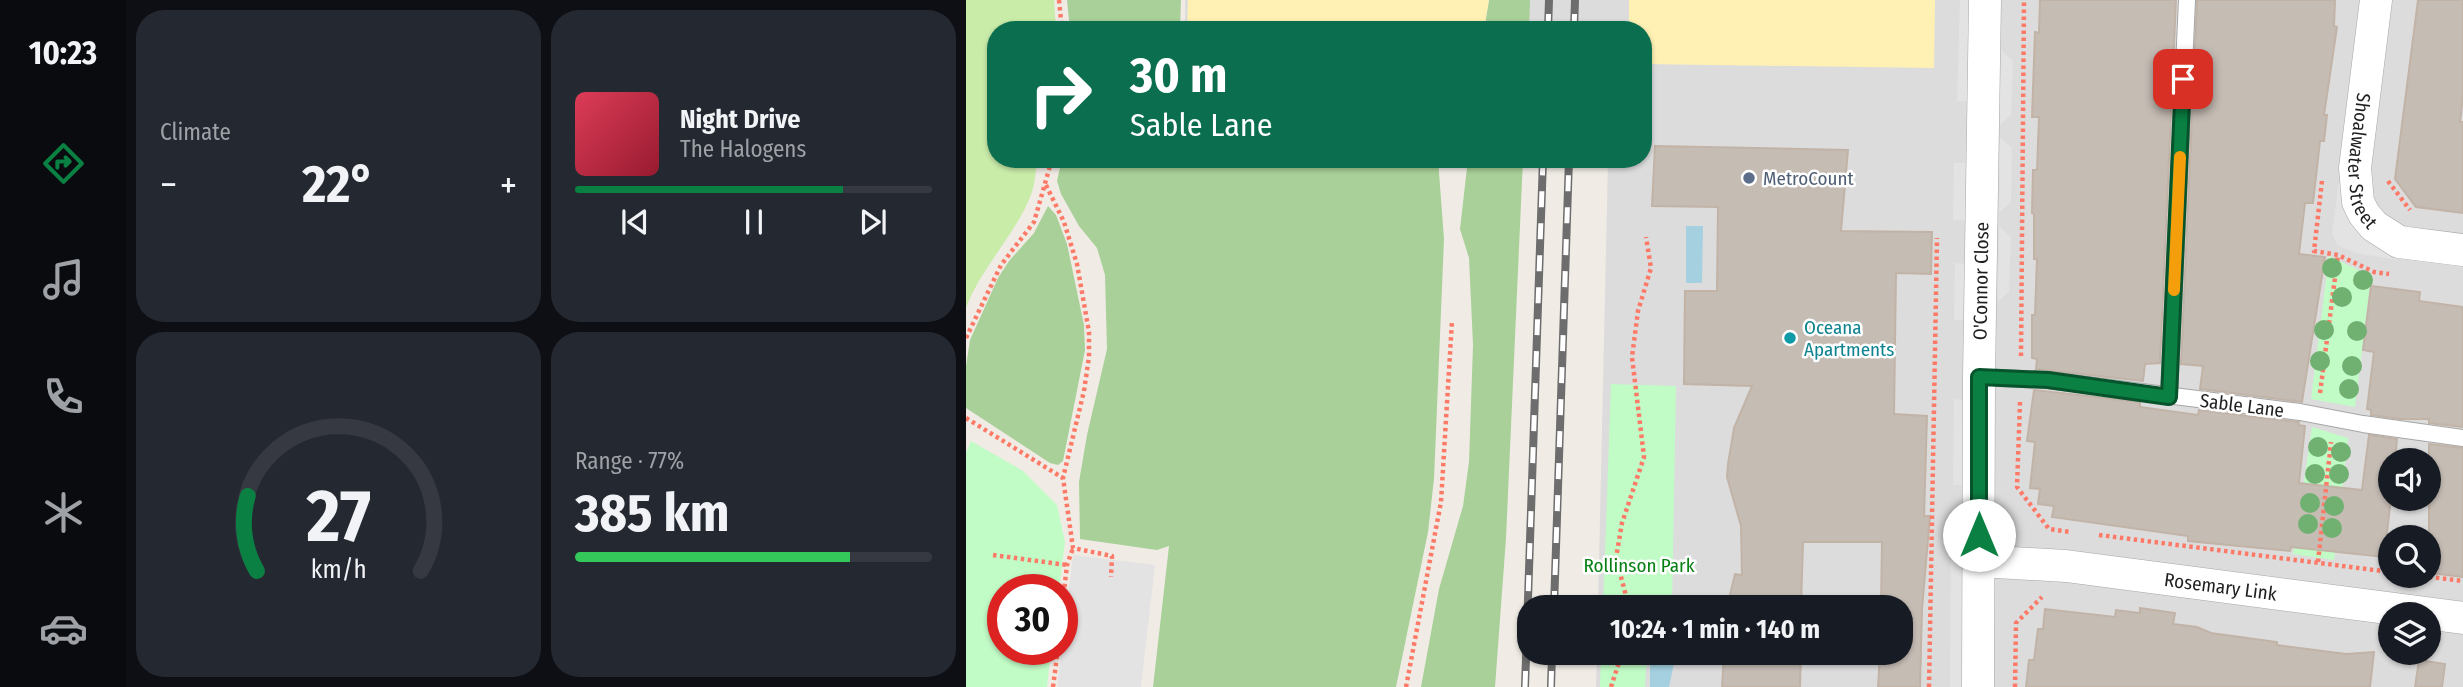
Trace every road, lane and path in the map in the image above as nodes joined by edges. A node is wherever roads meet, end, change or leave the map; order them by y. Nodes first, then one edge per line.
1 (1059, 0) edge
2 (1985, 0) edge
3 (2024, 0) edge
4 (2187, 0) edge
5 (2376, 0) edge
6 (1061, 21) edge
7 (1050, 168) edge
8 (2387, 179) dead end
9 (1046, 184) junction
10 (2413, 214) dead end
11 (1646, 237) dead end
12 (1937, 238) dead end
13 (2463, 250) edge
14 (2339, 255) dead end
15 (1452, 321) dead end
16 (966, 338) edge
17 (2021, 359) dead end
18 (1979, 377) junction
19 (2169, 397) junction
20 (2020, 401) dead end
21 (2319, 401) dead end
22 (966, 418) edge
23 (2331, 435) dead end
24 (2463, 438) edge
25 (1063, 478) junction
26 (2076, 533) dead end
27 (2089, 534) dead end
28 (1073, 548) junction
29 (993, 555) dead end
30 (1979, 561) junction
31 (2318, 562) junction
32 (1067, 565) junction
33 (2378, 570) edge
34 (1066, 574) edge
35 (1111, 577) dead end
36 (2441, 578) edge
37 (2463, 581) edge
38 (2044, 587) dead end
39 (1626, 595) edge
40 (2463, 618) edge
41 (1056, 665) edge
42 (1618, 665) edge
43 (1054, 687) edge
44 (1406, 687) edge
45 (1611, 687) edge
46 (1929, 687) edge
47 (1978, 687) edge
48 (2015, 687) edge

1 - 6 path
2 - 18 street, O'Connor Close
3 - 17 path
4 - 19 lane
5 - 13 street, Shoalwater Street
7 - 9 path
8 - 10 path
9 - 16 path
9 - 25 path
11 - 39 path
12 - 46 path
14 - 21 path
15 - 44 path
18 - 19 lane, Sable Lane
18 - 30 street, O'Connor Close
19 - 24 lane, Sable Lane
20 - 26 path
22 - 25 path
23 - 31 path
25 - 28 path
27 - 31 path
28 - 32 path
28 - 35 path
29 - 32 path
30 - 40 street, Rosemary Link
30 - 47 street, O'Connor Close
31 - 33 path
32 - 34 path
36 - 37 path
38 - 48 path
41 - 43 path
42 - 45 path

